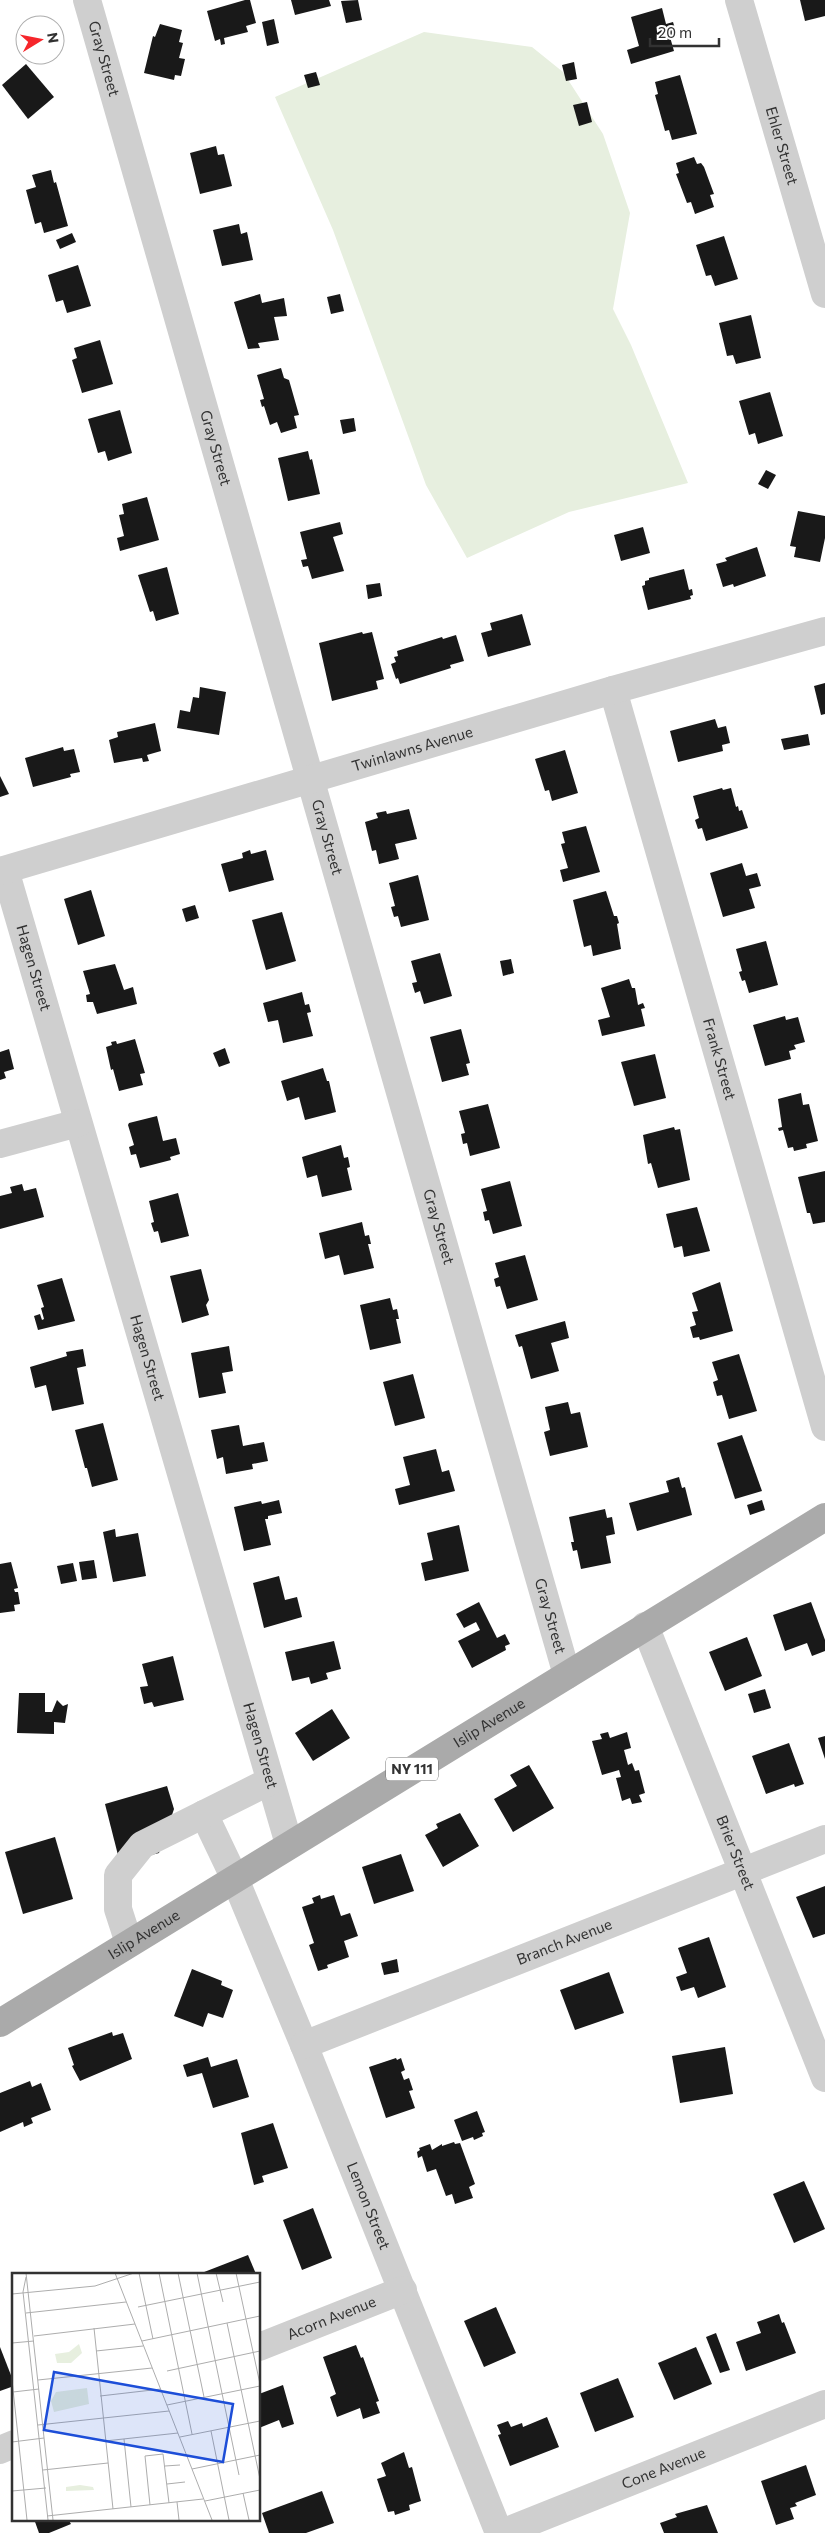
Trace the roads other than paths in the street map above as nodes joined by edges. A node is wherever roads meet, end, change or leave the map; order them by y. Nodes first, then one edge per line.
1 (87, 0) edge
2 (739, 0) edge
3 (825, 294) edge
4 (825, 631) edge
5 (613, 690) junction
6 (311, 780) junction
7 (2, 870) edge
8 (78, 1123) junction
9 (0, 1144) edge
10 (825, 1427) edge
11 (825, 1517) edge
12 (645, 1626) junction
13 (567, 1675) junction
14 (270, 1781) junction
15 (204, 1814) junction
16 (825, 1839) edge
17 (288, 1844) junction
18 (743, 1872) junction
19 (235, 1879) junction
20 (129, 1943) junction
21 (0, 2022) edge
22 (304, 2045) junction
23 (825, 2078) edge
24 (402, 2290) junction
25 (260, 2347) edge
26 (825, 2404) edge
27 (12, 2445) edge
28 (0, 2450) edge
29 (500, 2533) edge

1 - 6 street, Gray Street
2 - 3 street, Ehler Street
4 - 5 street, Twinlawns Avenue
5 - 6 street, Twinlawns Avenue
5 - 10 street, Frank Street
6 - 7 street, Twinlawns Avenue
6 - 13 street, Gray Street
7 - 8 street, Hagen Street
8 - 9 street
8 - 14 street, Hagen Street
11 - 12 main road, Islip Avenue / NY 111
12 - 13 main road, Islip Avenue / NY 111
12 - 18 street, Brier Street
13 - 17 main road, Islip Avenue / NY 111
14 - 15 street
14 - 17 street, Hagen Street
15 - 19 street, Lemon Street
15 - 20 street
16 - 18 street, Branch Avenue
17 - 19 main road, Islip Avenue / NY 111
18 - 22 street, Branch Avenue
18 - 23 street, Brier Street
19 - 20 main road, Islip Avenue / NY 111
19 - 22 street, Lemon Street
20 - 21 main road, Islip Avenue / NY 111
22 - 24 street, Lemon Street
24 - 25 street, Acorn Avenue
24 - 29 street, Lemon Street
26 - 29 street, Cone Avenue
27 - 28 street

